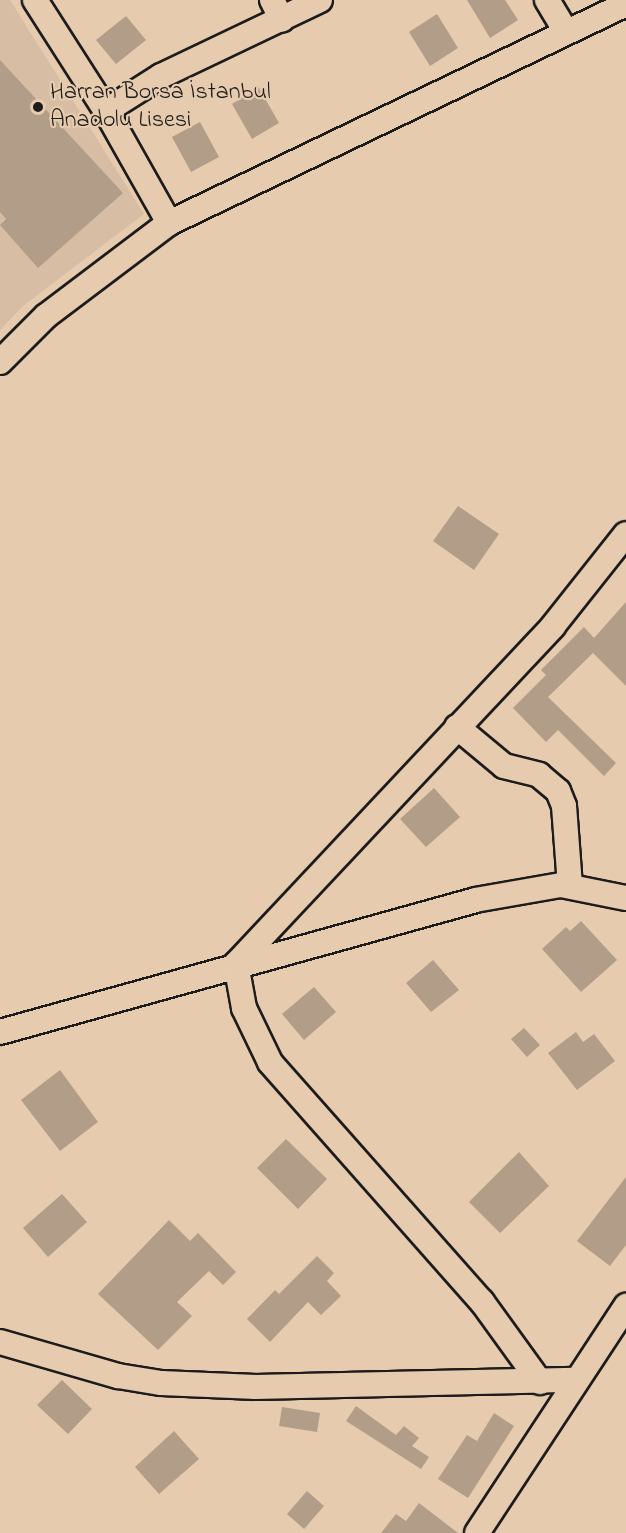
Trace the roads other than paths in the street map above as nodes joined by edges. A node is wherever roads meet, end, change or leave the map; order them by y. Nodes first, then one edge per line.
1 (35, 0) edge
2 (547, 0) edge
3 (316, 1) edge
4 (626, 4) edge
5 (277, 10) edge
6 (566, 32) junction
7 (106, 111) junction
8 (169, 223) junction
9 (0, 362) edge
10 (626, 534) edge
11 (457, 727) junction
12 (570, 886) junction
13 (626, 898) edge
14 (236, 964) junction
15 (0, 1032) edge
16 (626, 1306) edge
17 (0, 1342) edge
18 (575, 1380) junction
19 (540, 1382) junction
20 (477, 1533) edge

1 - 7 street
2 - 6 street
3 - 5 street
4 - 6 street
5 - 7 street
6 - 8 street
7 - 8 street
8 - 9 street
10 - 11 street
11 - 12 street
11 - 14 street
12 - 13 street
12 - 14 street
14 - 15 street
14 - 19 street
16 - 18 street
17 - 19 street
18 - 19 street
18 - 20 street

